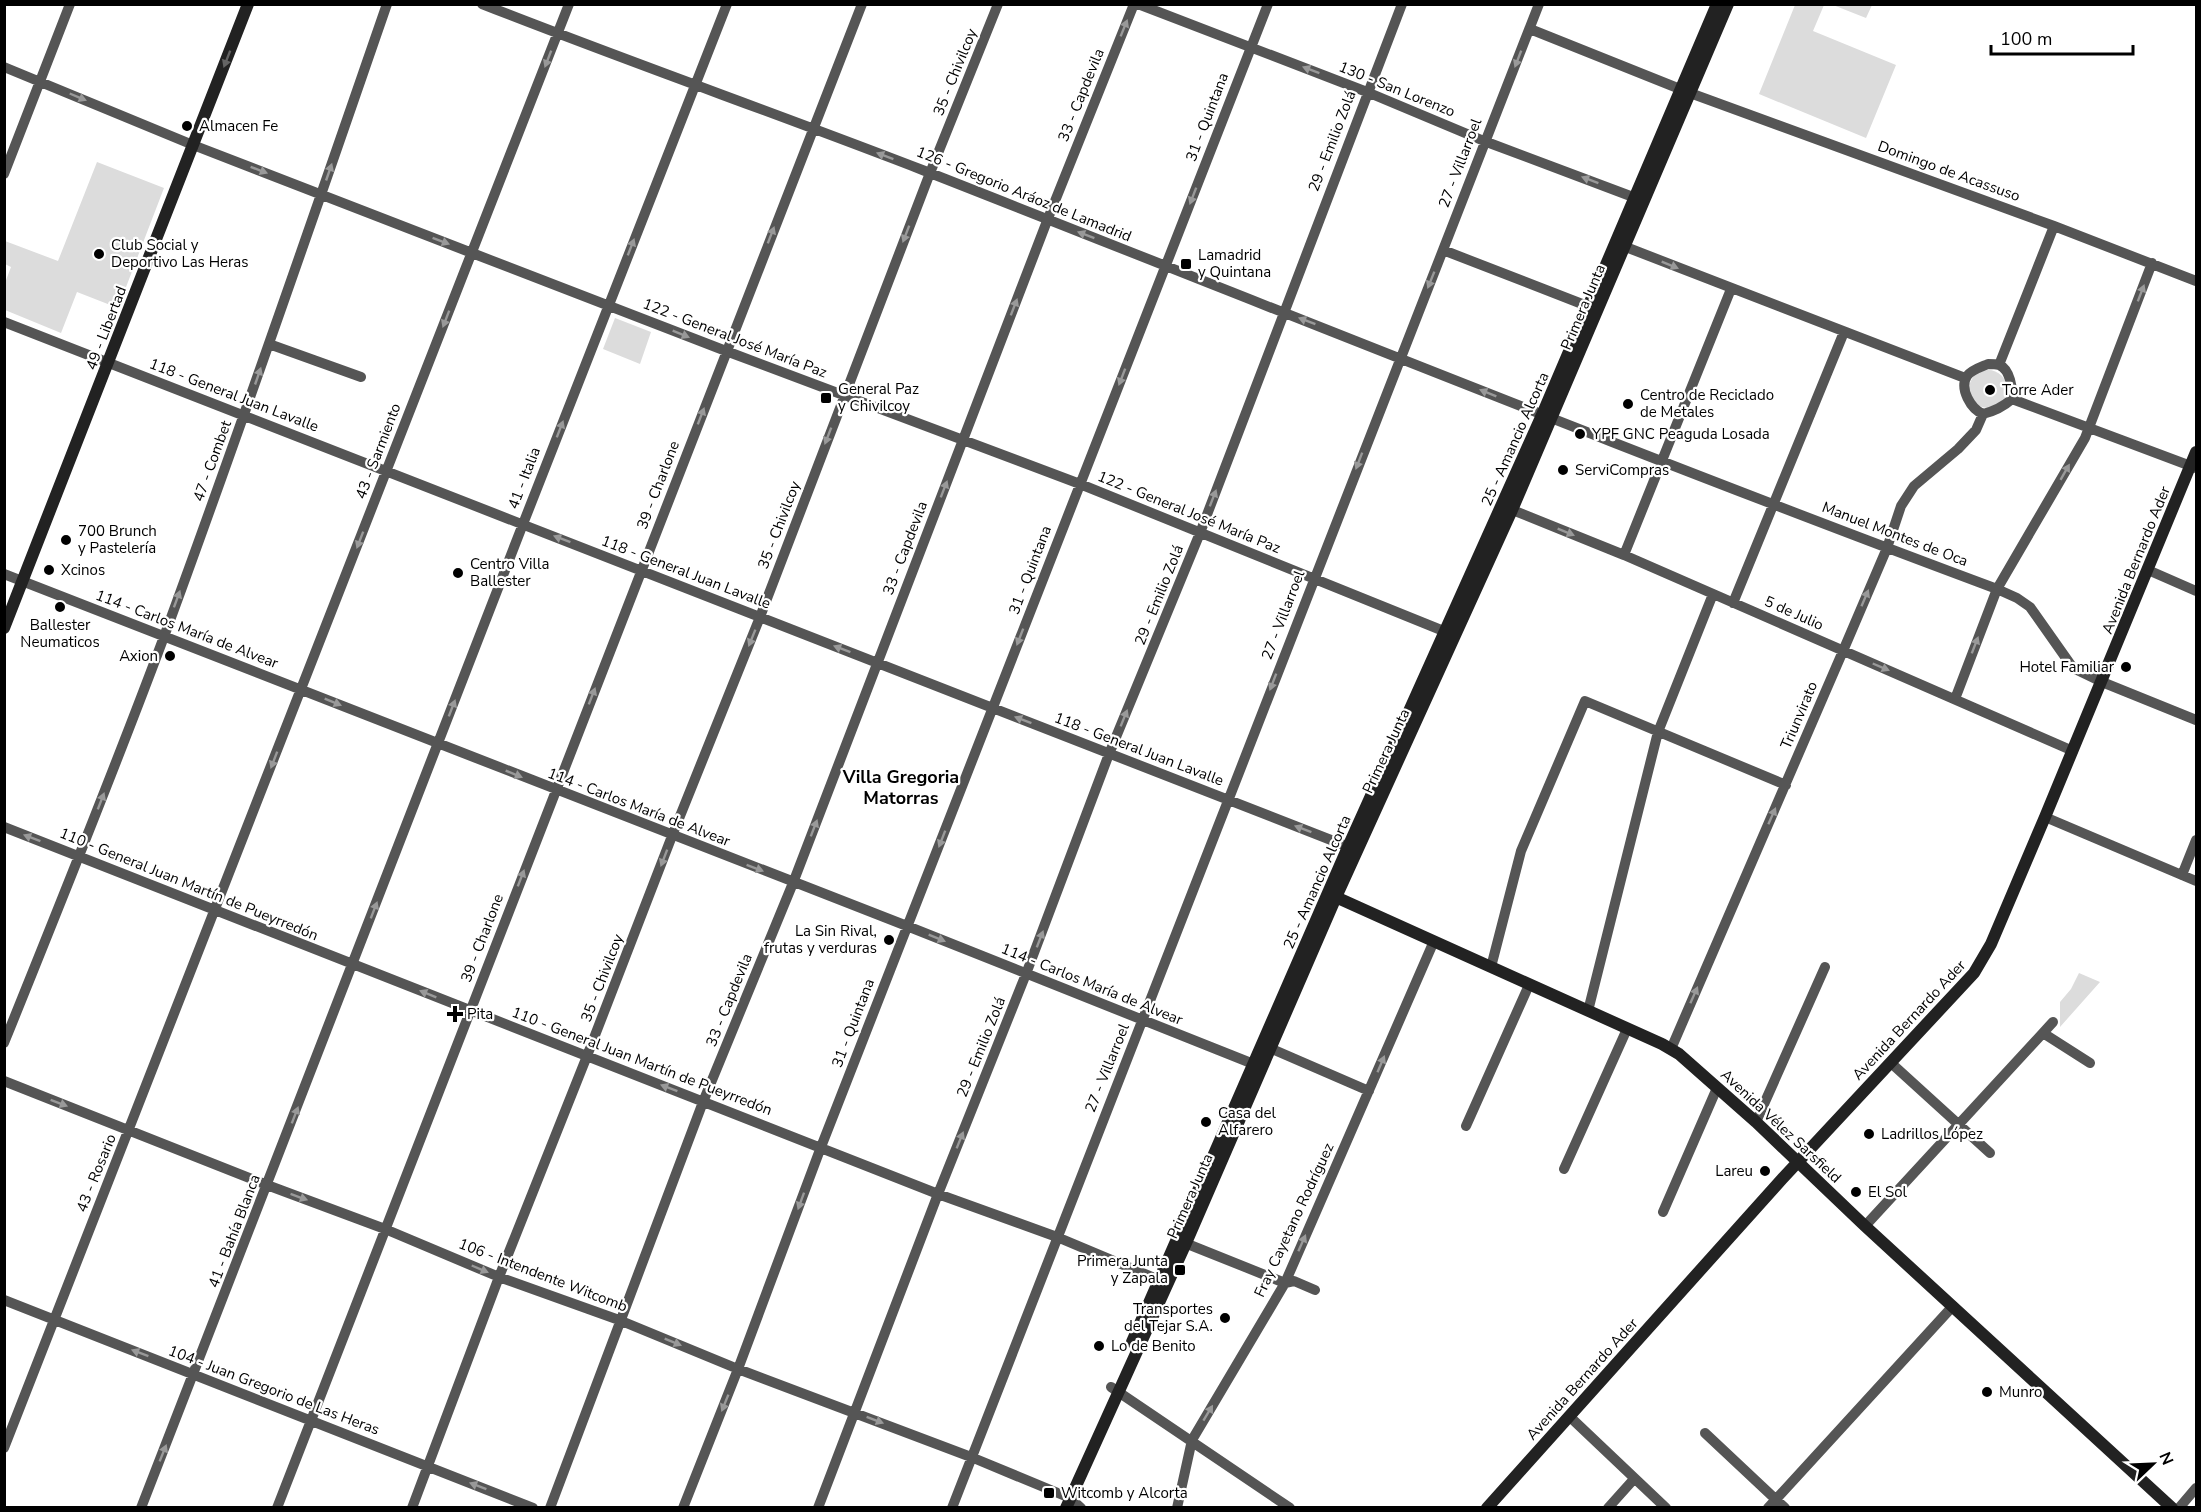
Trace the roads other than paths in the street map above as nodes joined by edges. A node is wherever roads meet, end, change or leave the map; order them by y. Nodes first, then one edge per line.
1 (70, 4) edge
2 (248, 4) edge
3 (387, 4) edge
4 (482, 4) edge
5 (569, 4) edge
6 (727, 4) edge
7 (862, 4) edge
8 (998, 4) edge
9 (1134, 4) edge
10 (1138, 4) edge
11 (1268, 4) edge
12 (1402, 4) edge
13 (1539, 4) edge
14 (1717, 4) edge
15 (1728, 4) edge
16 (1530, 29) junction
17 (558, 34) junction
18 (1251, 48) junction
19 (4, 67) edge
20 (41, 81) junction
21 (694, 86) junction
22 (1685, 91) junction
23 (1367, 92) junction
24 (813, 128) junction
25 (1484, 141) junction
26 (193, 145) junction
27 (930, 173) junction
28 (4, 174) edge
29 (321, 194) junction
30 (1640, 199) junction
31 (1047, 221) junction
32 (2054, 226) junction
33 (1620, 245) junction
34 (1443, 250) junction
35 (472, 253) junction
36 (2152, 263) junction
37 (1165, 266) junction
38 (2196, 281) edge
39 (1731, 289) junction
40 (608, 305) junction
41 (1594, 308) junction
42 (1283, 312) junction
43 (4, 322) edge
44 (1844, 332) junction
45 (269, 344) junction
46 (726, 351) junction
47 (1400, 357) junction
48 (109, 362) junction
49 (1999, 365) junction
50 (361, 377) dead end
51 (1965, 378) junction
52 (844, 395) junction
53 (2012, 399) junction
54 (1983, 414) junction
55 (244, 415) junction
56 (1547, 417) junction
57 (2089, 426) junction
58 (963, 441) junction
59 (2196, 452) edge
60 (1661, 461) junction
61 (2194, 467) edge
62 (387, 471) junction
63 (1080, 484) junction
64 (1774, 504) junction
65 (1507, 508) junction
66 (523, 524) junction
67 (1200, 533) junction
68 (1887, 548) junction
69 (1624, 555) junction
70 (642, 570) junction
71 (2148, 570) junction
72 (4, 574) edge
73 (1314, 578) junction
74 (23, 582) junction
75 (1997, 589) junction
76 (2196, 591) edge
77 (1713, 594) junction
78 (1733, 603) junction
79 (760, 617) junction
80 (4, 628) edge
81 (1451, 633) junction
82 (164, 636) junction
83 (1843, 651) junction
84 (877, 663) junction
85 (2102, 682) junction
86 (301, 690) junction
87 (1954, 699) junction
88 (993, 708) junction
89 (2196, 720) edge
90 (1658, 732) junction
91 (438, 744) junction
92 (2073, 752) junction
93 (1109, 754) junction
94 (1786, 785) junction
95 (555, 790) junction
96 (1227, 800) junction
97 (2045, 817) junction
98 (4, 827) edge
99 (672, 836) junction
100 (2196, 840) edge
101 (1352, 849) junction
102 (80, 856) junction
103 (2182, 875) junction
104 (2196, 881) edge
105 (793, 883) junction
106 (1332, 895) junction
107 (216, 909) junction
108 (907, 926) junction
109 (1434, 941) junction
110 (352, 964) junction
111 (1491, 967) junction
112 (1825, 967) dead end
113 (1026, 974) junction
114 (1529, 985) junction
115 (470, 1011) junction
116 (1588, 1011) junction
117 (1143, 1020) junction
118 (2053, 1022) dead end
119 (1627, 1029) junction
120 (2043, 1033) junction
121 (4, 1043) edge
122 (1267, 1047) junction
123 (1671, 1049) junction
124 (587, 1056) junction
125 (1891, 1063) junction
126 (2090, 1063) dead end
127 (1258, 1066) junction
128 (4, 1081) edge
129 (1717, 1088) junction
130 (1369, 1091) junction
131 (704, 1102) junction
132 (1756, 1122) junction
133 (1959, 1124) junction
134 (1466, 1126) dead end
135 (130, 1130) junction
136 (821, 1147) junction
137 (1990, 1154) dead end
138 (1798, 1162) junction
139 (1564, 1169) dead end
140 (267, 1185) junction
141 (938, 1194) junction
142 (1663, 1212) dead end
143 (1865, 1226) junction
144 (385, 1228) junction
145 (1057, 1237) junction
146 (1182, 1242) junction
147 (499, 1277) junction
148 (1163, 1282) junction
149 (1284, 1283) junction
150 (1315, 1290) dead end
151 (4, 1300) edge
152 (1953, 1305) junction
153 (55, 1320) junction
154 (619, 1320) junction
155 (738, 1369) junction
156 (194, 1374) junction
157 (1115, 1389) junction
158 (855, 1412) junction
159 (1569, 1416) junction
160 (311, 1420) junction
161 (1705, 1432) dead end
162 (1192, 1440) junction
163 (4, 1448) edge
164 (971, 1457) junction
165 (428, 1467) junction
166 (1634, 1479) junction
167 (2196, 1488) edge
168 (1776, 1499) junction
169 (1067, 1500) edge
170 (1490, 1506) edge
171 (141, 1508) edge
172 (277, 1508) edge
173 (412, 1508) edge
174 (533, 1508) edge
175 (550, 1508) edge
176 (683, 1508) edge
177 (818, 1508) edge
178 (952, 1508) edge
179 (1058, 1508) edge
180 (1081, 1508) edge
181 (1177, 1508) edge
182 (1290, 1508) edge
183 (1608, 1508) edge
184 (1666, 1508) edge
185 (1768, 1508) edge
186 (1785, 1508) edge
187 (2172, 1508) edge
188 (2179, 1508) edge

1 - 20 street
2 -> 26 main road, 49 - Libertad
29 -> 3 street, 47 - Combet
4 - 17 street, 126 - Gregorio Aráoz de Lamadrid
5 - 17 street, 43 - Sarmiento
6 - 21 street, 41 - Italia
7 - 24 street, 39 - Charlone
8 - 27 street, 35 - Chivilcoy
31 -> 9 street, 33 - Capdevila
10 - 18 street, 130 - San Lorenzo
11 - 18 street, 31 - Quintana
12 - 23 street, 29 - Emilio Zolá
13 - 16 street, 27 - Villarroel
14 - 22 main road
15 - 22 main road, Primera Junta
16 - 22 street, Domingo de Acassuso
16 -> 25 street, 27 - Villarroel
17 - 21 street, 126 - Gregorio Aráoz de Lamadrid
17 -> 35 street, 43 - Sarmiento
23 -> 18 street, 130 - San Lorenzo
18 -> 37 street, 31 - Quintana
19 - 20 street, 122 - General José María Paz
20 -> 26 street, 122 - General José María Paz
20 - 28 street
21 - 24 street, 126 - Gregorio Aráoz de Lamadrid
40 -> 21 street, 41 - Italia
22 - 30 main road, Primera Junta
22 - 32 street, Domingo de Acassuso
23 - 25 street, 130 - San Lorenzo
23 - 42 street, 29 - Emilio Zolá
27 -> 24 street, 126 - Gregorio Aráoz de Lamadrid
46 -> 24 street, 39 - Charlone
30 -> 25 street, 130 - San Lorenzo
25 - 34 street, 27 - Villarroel
26 -> 29 street, 122 - General José María Paz
26 - 48 main road, 49 - Libertad
27 - 31 street, 126 - Gregorio Aráoz de Lamadrid
27 -> 52 street, 35 - Chivilcoy
29 -> 35 street, 122 - General José María Paz
29 - 45 street, 47 - Combet
30 - 33 main road, Primera Junta
37 -> 31 street, 126 - Gregorio Aráoz de Lamadrid
58 -> 31 street, 33 - Capdevila
32 - 36 street, Domingo de Acassuso
32 - 49 street
33 -> 39 street
33 - 41 main road, Primera Junta
34 - 41 street
34 -> 47 street, 27 - Villarroel
35 - 40 street, 122 - General José María Paz
35 -> 62 street, 43 - Sarmiento
36 - 38 street, Domingo de Acassuso
57 -> 36 street
37 - 42 street, 126 - Gregorio Aráoz de Lamadrid
37 -> 63 street, 31 - Quintana
39 - 44 street
39 - 60 street
40 -> 46 street, 122 - General José María Paz
66 -> 40 street, 41 - Italia
41 - 56 main road, Primera Junta
47 -> 42 street, 126 - Gregorio Aráoz de Lamadrid
67 -> 42 street, 29 - Emilio Zolá
43 - 48 street, 118 - General Juan Lavalle
44 - 51 street
44 - 64 street
45 - 50 street
55 -> 45 street, 47 - Combet
46 - 52 street, 122 - General José María Paz
70 -> 46 street, 39 - Charlone
56 -> 47 street, 126 - Gregorio Aráoz de Lamadrid
47 -> 73 street, 27 - Villarroel
48 - 55 street, 118 - General Juan Lavalle
48 - 74 main road, 49 - Libertad
49 - 51 street
49 - 53 street
51 - 54 street
52 - 58 street, 122 - General José María Paz
52 -> 79 street, 35 - Chivilcoy
53 - 54 street
53 - 57 street
54 - 68 street, Triunvirato
55 - 62 street, 118 - General Juan Lavalle
82 -> 55 street, 47 - Combet
56 - 60 street, Manuel Montes de Oca
56 - 65 main road, Primera Junta
57 - 61 street
75 -> 57 street
58 - 63 street, 122 - General José María Paz
84 -> 58 street, 33 - Capdevila
59 - 61 main road, Avenida Bernardo Ader
60 - 64 street, Manuel Montes de Oca
60 - 69 street
61 - 71 main road, Avenida Bernardo Ader
62 - 66 street, 118 - General Juan Lavalle
62 -> 86 street, 43 - Sarmiento
63 - 67 street, 122 - General José María Paz
63 -> 88 street, 31 - Quintana
64 - 68 street, Manuel Montes de Oca
64 - 78 street
65 -> 69 street, 5 de Julio
65 - 81 main road, Primera Junta
70 -> 66 street, 118 - General Juan Lavalle
91 -> 66 street, 41 - Italia
67 - 73 street, 122 - General José María Paz
93 -> 67 street, 29 - Emilio Zolá
68 - 75 street, Manuel Montes de Oca
83 -> 68 street, Triunvirato
69 - 77 street, 5 de Julio
70 - 79 street, 118 - General Juan Lavalle
95 -> 70 street, 39 - Charlone
71 - 76 street
71 - 85 main road, Avenida Bernardo Ader
72 - 74 street, 114 - Carlos María de Alvear
73 - 81 street, 122 - General José María Paz
73 -> 96 street, 27 - Villarroel
74 - 80 main road, 49 - Libertad
74 - 82 street, 114 - Carlos María de Alvear
75 - 85 street, Manuel Montes de Oca
87 -> 75 street
77 - 78 street, 5 de Julio
77 - 90 street
78 - 83 street, 5 de Julio
84 -> 79 street, 118 - General Juan Lavalle
79 -> 99 street, 35 - Chivilcoy
81 - 101 main road, Primera Junta
82 - 86 street, 114 - Carlos María de Alvear
102 -> 82 street, 47 - Combet
83 -> 87 street, 5 de Julio
83 - 94 street, Triunvirato
84 - 88 street, 118 - General Juan Lavalle
105 -> 84 street, 33 - Capdevila
85 - 89 street, Manuel Montes de Oca
85 - 92 main road, Avenida Bernardo Ader
86 -> 91 street, 114 - Carlos María de Alvear
86 -> 107 street, 43 - Sarmiento
87 - 92 street, 5 de Julio
93 -> 88 street, 118 - General Juan Lavalle
88 -> 108 street, 31 - Quintana
90 - 94 street
90 - 111 street
90 - 116 street
91 -> 95 street, 114 - Carlos María de Alvear
110 -> 91 street, 41 - Italia
92 - 97 main road, Avenida Bernardo Ader
93 - 96 street, 118 - General Juan Lavalle
113 -> 93 street, 29 - Emilio Zolá
123 -> 94 street, Triunvirato
95 - 99 street, 114 - Carlos María de Alvear
115 -> 95 street, 39 - Charlone
101 -> 96 street, 118 - General Juan Lavalle
96 - 117 street, 27 - Villarroel
97 - 103 street
97 - 125 main road, Avenida Bernardo Ader
102 -> 98 street, 110 - General Juan Martín de Pueyrredón
99 -> 105 street, 114 - Carlos María de Alvear
99 -> 124 street, 35 - Chivilcoy
100 - 103 street
101 - 106 main road, Primera Junta
102 - 107 street, 110 - General Juan Martín de Pueyrredón
102 - 121 street, 47 - Combet
103 - 104 street
105 - 108 street, 114 - Carlos María de Alvear
105 - 131 street, 33 - Capdevila
106 - 109 main road, Avenida Vélez Sarsfield
106 - 122 main road, Primera Junta
107 - 110 street, 110 - General Juan Martín de Pueyrredón
107 - 135 street, 43 - Rosario
108 -> 113 street, 114 - Carlos María de Alvear
108 - 136 street, 31 - Quintana
109 - 111 main road, Avenida Vélez Sarsfield
130 -> 109 street, Fray Cayetano Rodríguez
115 -> 110 street, 110 - General Juan Martín de Pueyrredón
140 -> 110 street, 41 - Bahía Blanca
111 - 114 main road, Avenida Vélez Sarsfield
112 - 132 street
113 - 117 street, 114 - Carlos María de Alvear
141 -> 113 street, 29 - Emilio Zolá
114 - 116 main road, Avenida Vélez Sarsfield
114 - 134 street
115 - 124 street, 110 - General Juan Martín de Pueyrredón
115 - 144 street, 39 - Charlone
116 - 119 main road, Avenida Vélez Sarsfield
117 - 127 street, 114 - Carlos María de Alvear
117 - 145 street, 27 - Villarroel
118 - 120 street
119 - 123 main road, Avenida Vélez Sarsfield
119 - 139 street
120 - 126 street
120 - 133 street
122 - 127 main road, Primera Junta
122 - 130 street
123 - 129 main road, Avenida Vélez Sarsfield
131 -> 124 street, 110 - General Juan Martín de Pueyrredón
124 - 147 street, 35 - Chivilcoy
125 - 133 street
125 - 138 main road, Avenida Bernardo Ader
127 - 146 main road, Primera Junta
128 -> 135 street, 106 - Intendente Witcomb
129 - 132 main road, Avenida Vélez Sarsfield
129 - 142 street
149 -> 130 street, Fray Cayetano Rodríguez
131 - 136 street, 110 - General Juan Martín de Pueyrredón
131 - 154 street, 33 - Capdevila
132 - 138 main road, Avenida Vélez Sarsfield
133 - 137 street
133 - 143 street
135 - 140 street, 106 - Intendente Witcomb
135 - 153 street, 43 - Rosario
136 - 141 street, 110 - General Juan Martín de Pueyrredón
136 -> 155 street, 31 - Quintana
138 - 143 main road, Avenida Vélez Sarsfield
138 - 159 main road, Avenida Bernardo Ader
140 -> 144 street, 106 - Intendente Witcomb
140 - 156 street, 41 - Bahía Blanca
141 - 145 street, 110 - General Juan Martín de Pueyrredón
141 - 158 street, 29 - Emilio Zolá
143 - 152 main road, Avenida Vélez Sarsfield
144 -> 147 street, 106 - Intendente Witcomb
144 - 160 street, 39 - Charlone
145 - 148 street, 110 - General Juan Martín de Pueyrredón
145 - 164 street, 27 - Villarroel
146 - 148 main road, Primera Junta
146 - 149 street
147 - 154 street, 106 - Intendente Witcomb
147 - 165 street, 35 - Chivilcoy
148 - 157 main road, Primera Junta
149 - 150 street
162 -> 149 street, Fray Cayetano Rodríguez
151 - 153 street, 104 - Juan Gregorio de Las Heras
152 - 168 street
152 - 187 main road, Avenida Vélez Sarsfield
156 -> 153 street, 104 - Juan Gregorio de Las Heras
153 - 163 street, 43 - Rosario
154 -> 155 street, 106 - Intendente Witcomb
154 - 175 street, 33 - Capdevila
155 - 158 street, 106 - Intendente Witcomb
155 -> 176 street, 31 - Quintana
156 - 160 street, 104 - Juan Gregorio de Las Heras
171 -> 156 street, 41 - Bahía Blanca
157 - 162 street
157 - 169 main road, Primera Junta
158 -> 164 street, 106 - Intendente Witcomb
158 - 177 street, 29 - Emilio Zolá
159 - 166 street
159 - 170 main road, Avenida Bernardo Ader
160 - 165 street, 104 - Juan Gregorio de Las Heras
160 - 172 street, 39 - Charlone
161 - 168 street
162 - 181 street, Fray Cayetano Rodríguez
162 - 182 street
164 - 169 street, 106 - Intendente Witcomb
164 - 178 street, 27 - Villarroel
165 - 173 street, 35 - Chivilcoy
174 -> 165 street, 104 - Juan Gregorio de Las Heras
166 - 183 street
166 - 184 street
167 - 188 street
168 - 185 street
168 - 186 street
169 - 179 main road
169 - 180 street

